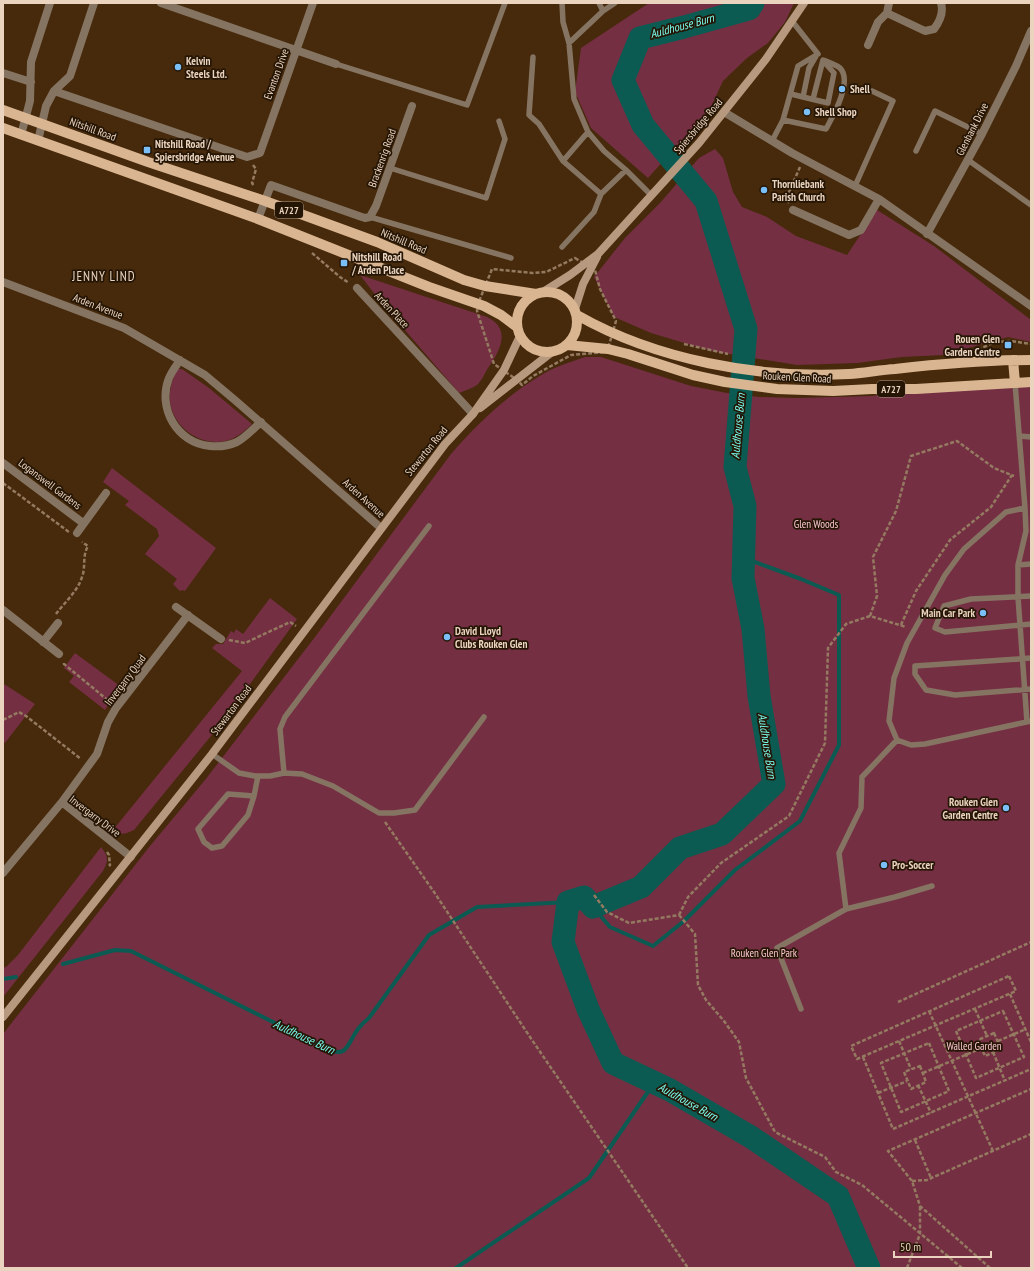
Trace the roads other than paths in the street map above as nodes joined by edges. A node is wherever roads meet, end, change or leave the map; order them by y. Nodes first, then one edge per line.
1 (50, 3) edge
2 (94, 3) edge
3 (161, 3) edge
4 (313, 3) edge
5 (505, 3) edge
6 (562, 3) edge
7 (599, 3) edge
8 (615, 3) edge
9 (804, 3) edge
10 (889, 3) edge
11 (941, 3) edge
12 (603, 11) junction
13 (886, 13) junction
14 (792, 20) junction
15 (1031, 31) edge
16 (569, 44) junction
17 (868, 45) dead end
18 (296, 50) junction
19 (818, 54) junction
20 (533, 57) dead end
21 (823, 60) junction
22 (336, 64) joint
23 (3, 73) edge
24 (31, 82) junction
25 (54, 91) junction
26 (872, 91) dead end
27 (791, 94) junction
28 (803, 97) junction
29 (813, 99) junction
30 (412, 106) dead end
31 (3, 110) edge
32 (724, 112) junction
33 (25, 118) junction
34 (783, 120) junction
35 (499, 122) dead end
36 (42, 124) junction
37 (3, 128) edge
38 (588, 132) junction
39 (982, 134) junction
40 (21, 135) junction
41 (38, 141) junction
42 (772, 141) junction
43 (916, 151) dead end
44 (260, 153) joint
45 (968, 160) junction
46 (563, 161) junction
47 (390, 168) junction
48 (626, 170) junction
49 (855, 186) junction
50 (601, 194) junction
51 (651, 195) junction
52 (879, 200) junction
53 (265, 201) junction
54 (1031, 205) edge
55 (793, 210) road end
56 (370, 217) junction
57 (258, 219) junction
58 (927, 234) junction
59 (562, 247) dead end
60 (511, 258) dead end
61 (588, 266) junction
62 (3, 282) edge
63 (357, 288) road end
64 (540, 293) junction
65 (1031, 306) edge
66 (576, 312) junction
67 (518, 332) junction
68 (567, 345) junction
69 (552, 352) junction
70 (180, 360) junction
71 (1013, 360) junction
72 (1031, 360) edge
73 (1031, 382) edge
74 (1015, 383) junction
75 (473, 414) junction
76 (261, 422) junction
77 (1020, 436) junction
78 (1031, 437) edge
79 (3, 463) edge
80 (106, 493) dead end
81 (1025, 508) junction
82 (83, 523) junction
83 (429, 526) dead end
84 (381, 528) junction
85 (77, 536) road end
86 (1031, 564) edge
87 (1018, 565) junction
88 (1031, 596) edge
89 (1018, 597) junction
90 (176, 607) dead end
91 (3, 610) edge
92 (188, 615) junction
93 (58, 623) road end
94 (1031, 624) edge
95 (1020, 625) junction
96 (221, 639) road end
97 (43, 642) junction
98 (59, 654) road end
99 (1023, 658) junction
100 (1031, 658) edge
101 (1028, 689) edge
102 (484, 718) dead end
103 (1029, 721) edge
104 (896, 740) junction
105 (212, 754) junction
106 (284, 773) junction
107 (258, 776) junction
108 (254, 796) junction
109 (62, 802) junction
110 (131, 857) junction
111 (3, 873) edge
112 (932, 886) dead end
113 (846, 909) junction
114 (801, 1009) dead end
115 (3, 1017) edge

1 - 24 street
2 - 25 street
3 - 18 street
4 - 18 street, Evanton Drive
5 - 22 lane
6 - 16 lane
7 - 12 lane
8 - 12 lane
9 - 14 main road, Spiersbridge Road
10 - 13 street
11 - 13 street
12 - 16 lane
13 - 17 street
14 - 19 lane
14 - 32 main road, Spiersbridge Road
15 - 39 street, Glenbank Drive
16 - 38 lane
18 - 22 street
18 - 44 street, Evanton Drive
19 - 21 lane
19 - 27 lane
19 - 28 lane
20 - 46 lane
21 - 29 lane
21 - 29 lane
21 - 34 lane
23 - 24 street
24 - 33 street
25 - 36 street
25 - 44 street, Nitshill Road
26 - 49 lane
27 - 28 lane
27 - 34 lane
28 - 29 lane
30 - 47 street, Brackenrig Road
31 - 33 main road, Nitshill Road / A727
32 - 42 street
32 - 51 main road, Spiersbridge Road
33 - 36 main road, Nitshill Road / A727
33 - 40 street
34 - 42 lane
35 - 47 lane
36 - 41 street
36 - 53 main road, Nitshill Road / A727
37 - 40 main road, A727
38 - 46 lane
38 - 48 lane
39 - 43 lane
39 - 45 street, Glenbank Drive
40 - 41 main road, A727
41 - 57 main road, A727
42 - 49 street
45 - 54 lane
45 - 58 street, Glenbank Drive
46 - 50 lane
47 - 56 street, Brackenrig Road
48 - 50 lane
48 - 51 lane
49 - 52 street
50 - 59 lane
51 - 61 main road, Spiersbridge Road
52 - 55 street
52 - 58 street
53 - 56 street
53 - 57 street
53 - 64 main road, Nitshill Road / A727
56 - 60 lane
57 - 67 main road, A727
58 - 65 street
61 - 64 main road, Spiersbridge Road
61 - 66 main road, Spiersbridge Road
62 - 70 street, Arden Avenue
63 - 75 street, Arden Place
64 - 66 main road
64 - 67 main road
66 - 68 main road
66 - 71 main road, Rouken Glen Road / A727
67 - 69 main road
67 - 75 main road, Stewarton Road
68 - 69 main road
68 - 74 main road, Rouken Glen Road / A727
69 - 75 main road, Stewarton Road
70 - 76 street, Arden Avenue
70 - 76 street
71 - 72 main road, Rouken Glen Road / A727
71 - 74 main road
73 - 74 main road, Rouken Glen Road / A727
74 - 77 lane
75 - 84 main road, Stewarton Road
76 - 84 street, Arden Avenue
77 - 78 lane
77 - 81 lane
79 - 82 street, Loganswell Gardens
80 - 82 street, Loganswell Gardens
81 - 87 lane
81 - 104 lane
82 - 85 street, Loganswell Gardens
83 - 106 lane
84 - 105 main road, Stewarton Road
86 - 87 lane
87 - 89 lane
88 - 89 lane
89 - 95 lane
89 - 95 lane
90 - 92 street
91 - 97 street
92 - 96 street
92 - 109 street, Invergarry Quad
93 - 97 street
94 - 95 lane
95 - 99 lane
97 - 98 street
99 - 100 lane
99 - 101 lane
99 - 101 lane
101 - 103 lane
102 - 106 lane
103 - 104 lane
104 - 113 lane
105 - 107 lane
105 - 110 main road, Stewarton Road
106 - 107 lane
107 - 108 lane
108 - 108 lane
109 - 110 street, Invergarry Drive
109 - 111 street, Invergarry Drive
110 - 115 main road, Stewarton Road
112 - 113 lane
113 - 114 lane

